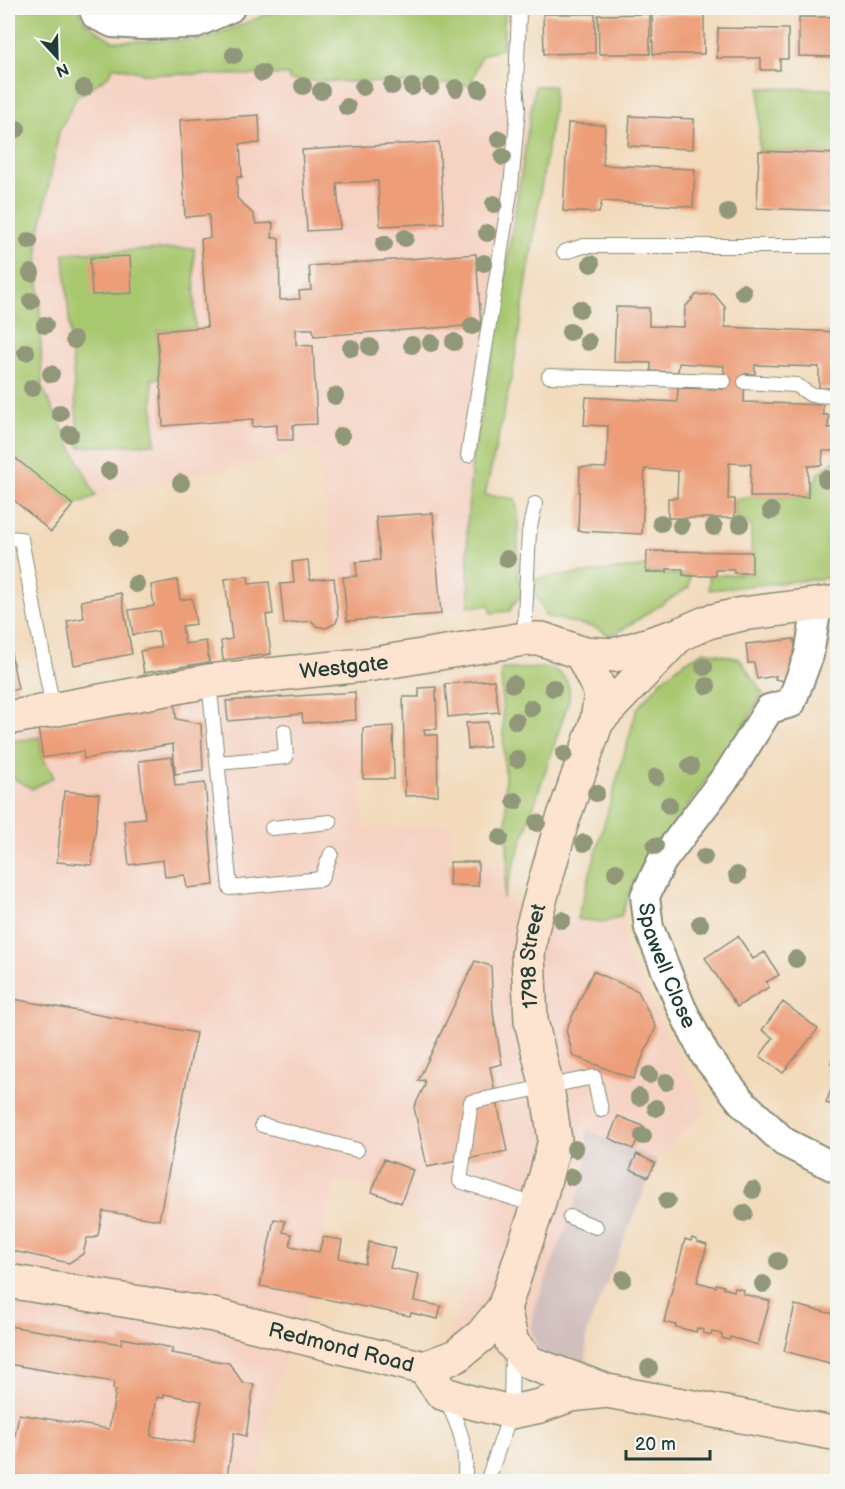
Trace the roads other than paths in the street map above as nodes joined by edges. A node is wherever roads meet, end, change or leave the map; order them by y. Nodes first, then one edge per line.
1 (93, 8) edge
2 (230, 8) edge
3 (521, 8) edge
4 (837, 246) edge
5 (564, 252) dead end
6 (549, 376) dead end
7 (724, 381) dead end
8 (745, 382) dead end
9 (837, 396) edge
10 (468, 455) dead end
11 (535, 504) dead end
12 (8, 538) edge
13 (827, 604) edge
14 (678, 635) junction
15 (524, 639) junction
16 (581, 653) junction
17 (209, 681) junction
18 (53, 709) junction
19 (8, 718) edge
20 (597, 721) junction
21 (284, 731) dead end
22 (217, 763) junction
23 (330, 822) dead end
24 (272, 828) dead end
25 (331, 854) dead end
26 (547, 1087) junction
27 (601, 1110) dead end
28 (262, 1125) dead end
29 (357, 1150) dead end
30 (837, 1169) edge
31 (538, 1206) junction
32 (570, 1217) dead end
33 (596, 1227) dead end
34 (8, 1281) edge
35 (504, 1308) junction
36 (512, 1343) junction
37 (433, 1381) junction
38 (607, 1391) junction
39 (511, 1412) junction
40 (837, 1434) edge
41 (464, 1482) edge
42 (487, 1482) edge

1 - 2 street
3 - 10 lane
4 - 5 lane
6 - 7 lane
8 - 9 lane
11 - 15 lane
12 - 18 lane
13 - 14 main road, Westgate
13 - 30 street, Spawell Close
14 - 16 main road, Westgate
14 - 20 main road, 1798 Street
15 - 16 main road, Westgate
15 - 17 main road, Westgate
16 - 20 main road
17 - 18 main road, Westgate
17 - 22 lane
18 - 19 main road, Westgate
20 - 26 main road, 1798 Street
21 - 22 lane
22 - 25 lane
23 - 24 lane
26 - 27 lane
26 - 31 main road, 1798 Street
26 - 31 lane
28 - 29 lane
31 - 35 main road, 1798 Street
32 - 33 lane
34 - 37 main road, Redmond Road
35 - 36 main road
35 - 37 main road, 1798 Street
36 - 38 main road
36 - 39 lane
37 - 39 main road, Redmond Road
37 - 41 lane
38 - 39 main road, Redmond Road
38 - 40 main road, Redmond Road
39 - 42 lane

